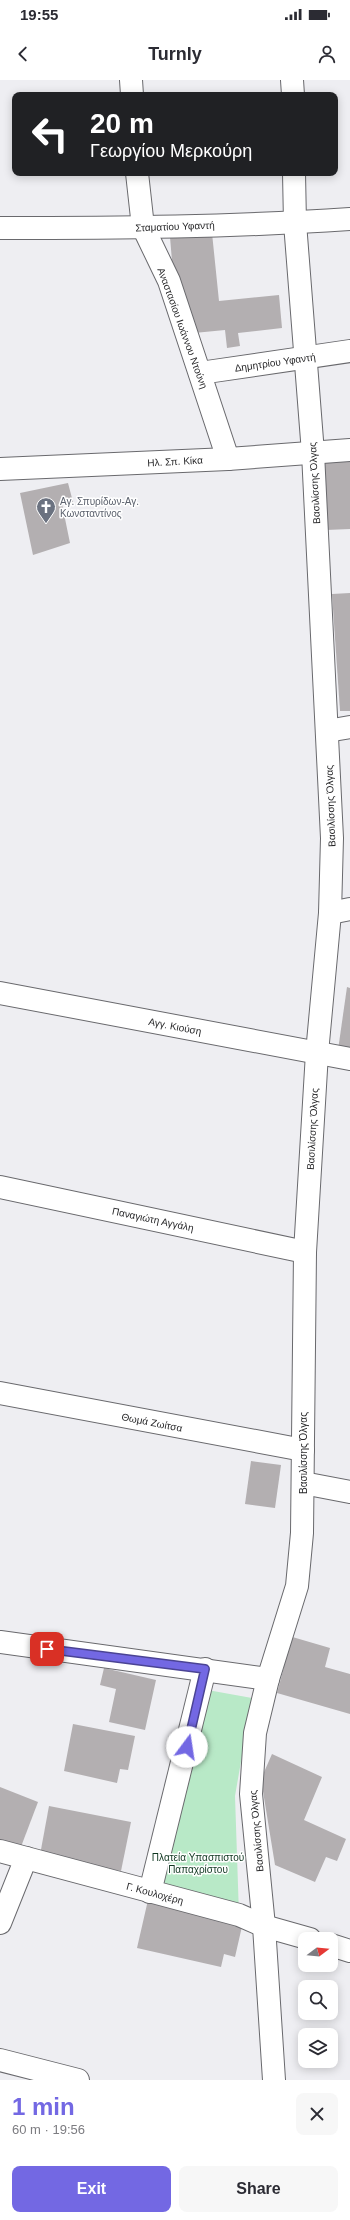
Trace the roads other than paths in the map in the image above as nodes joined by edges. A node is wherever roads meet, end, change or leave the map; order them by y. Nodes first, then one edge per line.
1 (131, 80) edge
2 (292, 80) edge
3 (132, 92) edge
4 (293, 92) edge
5 (137, 176) edge
6 (294, 176) edge
7 (350, 219) edge
8 (295, 223) junction
9 (144, 227) junction
10 (0, 228) edge
11 (350, 351) edge
12 (306, 358) junction
13 (200, 373) junction
14 (350, 450) edge
15 (313, 453) junction
16 (228, 459) junction
17 (0, 469) edge
18 (350, 727) edge
19 (327, 731) junction
20 (340, 911) edge
21 (0, 993) edge
22 (317, 1053) junction
23 (350, 1059) edge
24 (0, 1187) edge
25 (305, 1252) junction
26 (0, 1393) edge
27 (303, 1450) junction
28 (303, 1483) junction
29 (350, 1492) edge
30 (0, 1642) edge
31 (205, 1669) junction
32 (268, 1678) junction
33 (0, 1851) edge
34 (26, 1858) junction
35 (150, 1892) junction
36 (0, 1923) edge
37 (264, 1926) junction
38 (298, 1936) edge
39 (338, 1947) edge
40 (350, 1951) edge
41 (0, 2060) edge
42 (78, 2080) edge
43 (274, 2080) edge

1 - 3 street
2 - 4 street
5 - 9 street, Αναστασίου Ιωάννου Ντούνη
6 - 8 street, Βασιλίσσης Όλγας
7 - 8 street, Σταματίου Υφαντή
8 - 9 street, Σταματίου Υφαντή
8 - 12 street, Βασιλίσσης Όλγας
9 - 10 street, Σταματίου Υφαντή
9 - 13 street, Αναστασίου Ιωάννου Ντούνη
11 - 12 street, Δημητρίου Υφαντή
12 - 13 street, Δημητρίου Υφαντή
12 - 15 street, Βασιλίσσης Όλγας
13 - 16 street, Αναστασίου Ιωάννου Ντούνη
14 - 15 street, Ηλ. Σπ. Κίκα
15 - 16 street, Ηλ. Σπ. Κίκα
15 - 19 street, Βασιλίσσης Όλγας
16 - 17 street, Ηλ. Σπ. Κίκα
18 - 19 street
19 - 20 street, Βασιλίσσης Όλγας
20 - 22 street, Βασιλίσσης Όλγας
21 - 22 street, Αγγ. Κιούση
22 - 23 street, Αγγ. Κιούση
22 - 25 street, Βασιλίσσης Όλγας
24 - 25 street, Παναγιώτη Αγγάλη
25 - 27 street, Βασιλίσσης Όλγας
26 - 27 street, Θωμά Ζωίτσα
27 - 28 street, Βασιλίσσης Όλγας
28 - 29 street
28 - 32 street, Βασιλίσσης Όλγας
30 - 31 street
31 - 32 street
31 - 35 street
32 - 37 street, Βασιλίσσης Όλγας
33 - 34 street, Γ. Κουλοχέρη
34 - 35 street, Γ. Κουλοχέρη
34 - 36 street
35 - 37 street, Γ. Κουλοχέρη
37 - 38 street, Γ. Κουλοχέρη
37 - 43 street, Βασιλίσσης Όλγας
39 - 40 street
41 - 42 street

